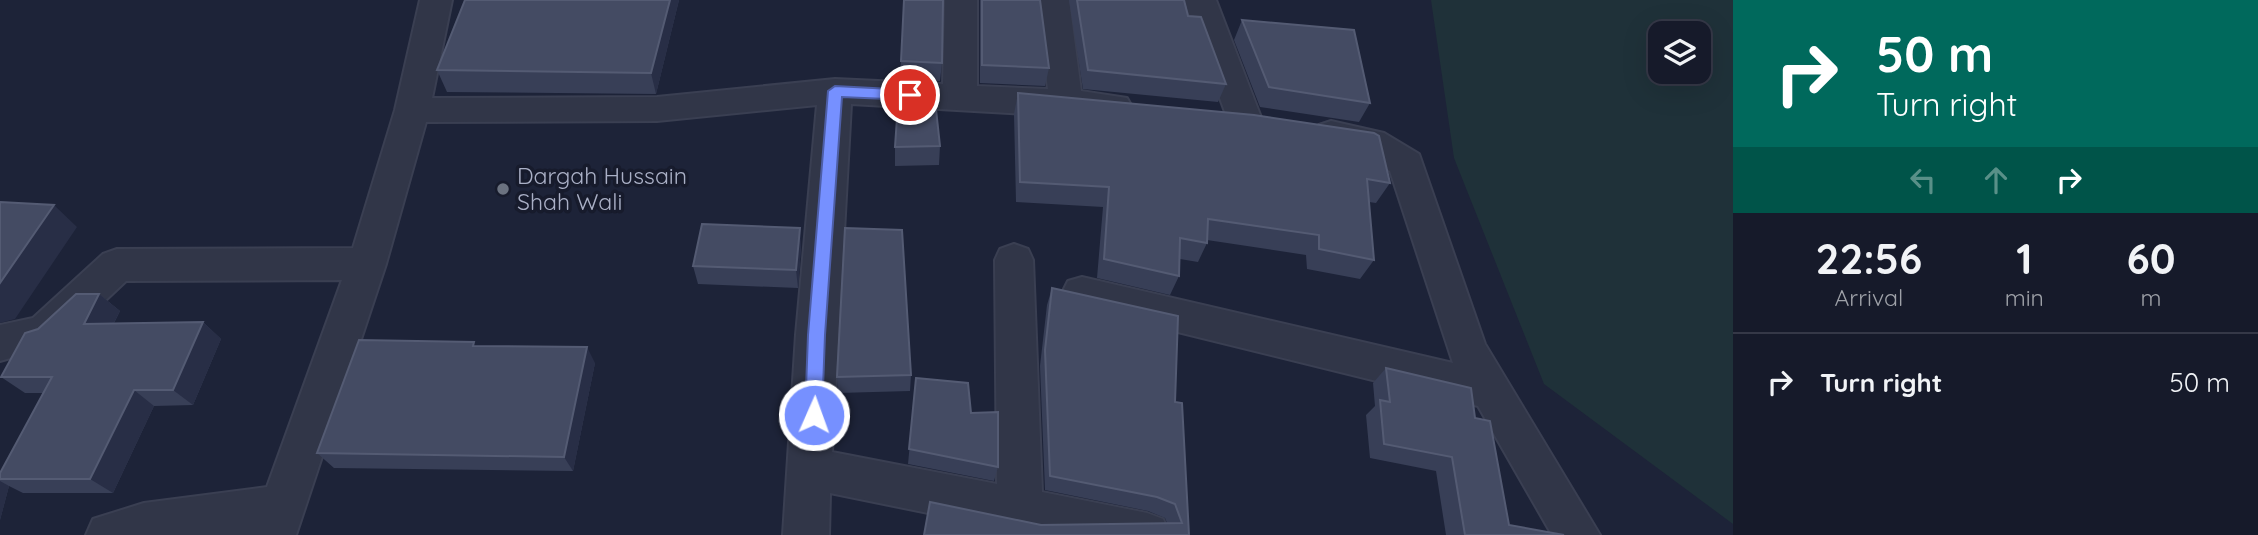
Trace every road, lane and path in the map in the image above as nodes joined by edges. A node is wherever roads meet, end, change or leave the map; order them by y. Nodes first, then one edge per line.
1 (436, 0) edge
2 (961, 0) edge
3 (1053, 0) edge
4 (1200, 0) edge
5 (835, 91) junction
6 (960, 97) junction
7 (1066, 102) junction
8 (412, 110) junction
9 (1149, 110) edge
10 (1204, 116) edge
11 (1273, 125) junction
12 (1014, 260) dead end
13 (367, 264) junction
14 (1082, 293) edge
15 (0, 343) edge
16 (1491, 391) junction
17 (812, 469) junction
18 (1020, 510) junction
19 (277, 521) edge
20 (109, 535) edge
21 (806, 535) edge
22 (1147, 535) edge
23 (1577, 535) edge

1 - 8 street
2 - 6 street
3 - 7 street
4 - 11 street
5 - 6 street
5 - 8 street
5 - 17 street
6 - 7 street
7 - 9 street
8 - 13 street
10 - 11 street
11 - 16 street
12 - 18 street
13 - 15 street
13 - 19 street
14 - 16 street
16 - 23 street
17 - 18 street
17 - 21 street
18 - 22 street
19 - 20 street

